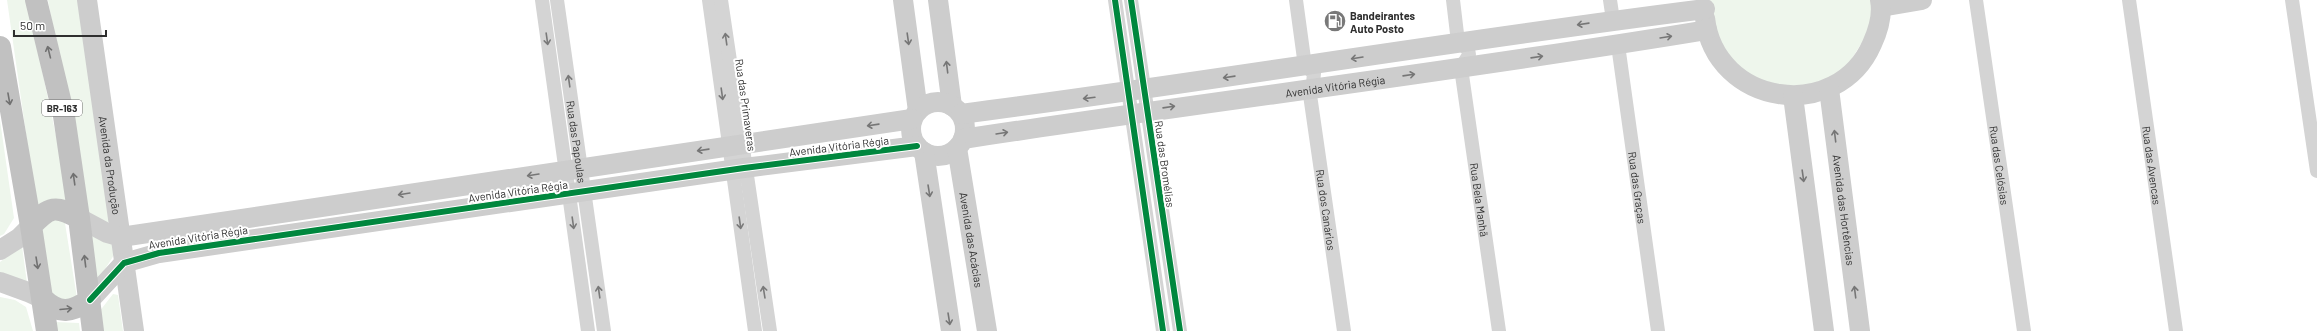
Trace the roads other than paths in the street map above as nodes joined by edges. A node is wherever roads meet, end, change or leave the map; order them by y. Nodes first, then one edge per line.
1 (36, 0) edge
2 (87, 0) edge
3 (542, 0) edge
4 (557, 0) edge
5 (709, 0) edge
6 (721, 0) edge
7 (903, 0) edge
8 (938, 0) edge
9 (1115, 0) edge
10 (1131, 0) edge
11 (1296, 0) edge
12 (1453, 0) edge
13 (1610, 0) edge
14 (1922, 0) edge
15 (1976, 0) edge
16 (2129, 0) edge
17 (2292, 0) edge
18 (1881, 3) edge
19 (1706, 4) edge
20 (1613, 20) junction
21 (1708, 30) junction
22 (1458, 42) junction
23 (1618, 45) junction
24 (0, 47) edge
25 (1305, 66) junction
26 (1461, 68) junction
27 (1308, 88) junction
28 (1829, 89) junction
29 (1136, 91) junction
30 (1793, 96) junction
31 (957, 110) junction
32 (1139, 112) junction
33 (915, 115) junction
34 (960, 144) junction
35 (735, 145) junction
36 (920, 149) junction
37 (573, 169) junction
38 (738, 169) junction
39 (2317, 171) edge
40 (577, 193) junction
41 (79, 218) junction
42 (31, 226) junction
43 (121, 237) junction
44 (0, 250) edge
45 (124, 263) junction
46 (0, 282) edge
47 (43, 299) junction
48 (90, 300) junction
49 (47, 331) edge
50 (93, 331) edge
51 (134, 331) edge
52 (588, 331) edge
53 (604, 331) edge
54 (755, 331) edge
55 (770, 331) edge
56 (951, 331) edge
57 (987, 331) edge
58 (1163, 331) edge
59 (1180, 331) edge
60 (1344, 331) edge
61 (1499, 331) edge
62 (1658, 331) edge
63 (1824, 331) edge
64 (1860, 331) edge
65 (2024, 331) edge
66 (2176, 331) edge

41 -> 1 highway, BR-163
2 - 43 street, Avenida da Produção
3 -> 37 street, Rua das Papoulas
37 -> 4 street, Rua das Papoulas
5 -> 35 street, Rua das Primaveras
35 -> 6 street, Rua das Primaveras
7 -> 33 street
31 -> 8 street
9 - 29 street, Rua das Bromélias
10 - 29 street, Rua das Bromélias
11 - 25 street
12 - 22 street
13 - 20 street
14 - 18 street
15 - 65 street, Rua das Celósias
16 - 66 street, Rua das Avencas
17 - 39 street
18 - 28 street
19 - 20 street, Avenida Vitória Régia
19 - 21 street
20 -> 22 street, Avenida Vitória Régia
20 - 23 street
23 -> 21 street, Avenida Vitória Régia
21 - 30 street
22 -> 25 street, Avenida Vitória Régia
22 - 26 street
26 -> 23 street, Avenida Vitória Régia
23 - 62 street, Rua das Graças
24 -> 42 highway
25 - 27 street
25 -> 29 street, Avenida Vitória Régia
27 -> 26 street, Avenida Vitória Régia
26 - 61 street, Rua Bela Manhã
32 -> 27 street, Avenida Vitória Régia
27 - 60 street, Rua dos Canários
28 - 30 street
64 -> 28 street, Avenida das Hortências
29 -> 31 street, Avenida Vitória Régia
29 - 32 street, Rua das Bromélias
30 -> 63 street
31 - 33 street
31 - 34 street
34 -> 32 street, Avenida Vitória Régia
32 - 58 street, Rua das Bromélias
32 - 59 street, Rua das Bromélias
33 -> 35 street, Avenida Vitória Régia
33 - 36 street
34 - 36 street
34 - 57 street, Avenida das Acácias
35 -> 37 street, Avenida Vitória Régia
35 - 38 street, Rua das Primaveras
36 - 38 street, Avenida Vitória Régia
36 -> 56 street
37 - 40 street, Rua das Papoulas
37 -> 43 street, Avenida Vitória Régia
38 - 40 street, Avenida Vitória Régia
38 -> 54 street, Rua das Primaveras
55 -> 38 street, Rua das Primaveras
40 - 45 street, Avenida Vitória Régia
40 -> 52 street, Rua das Papoulas
53 -> 40 street, Rua das Papoulas
41 - 42 highway
41 - 43 street
48 -> 41 highway, BR-163
42 - 44 street
42 -> 47 highway
43 - 45 street, Avenida da Produção
45 - 48 street
45 - 51 street, Avenida da Produção
46 - 47 street
47 -> 48 highway
47 - 49 highway
48 - 50 highway, BR-163

